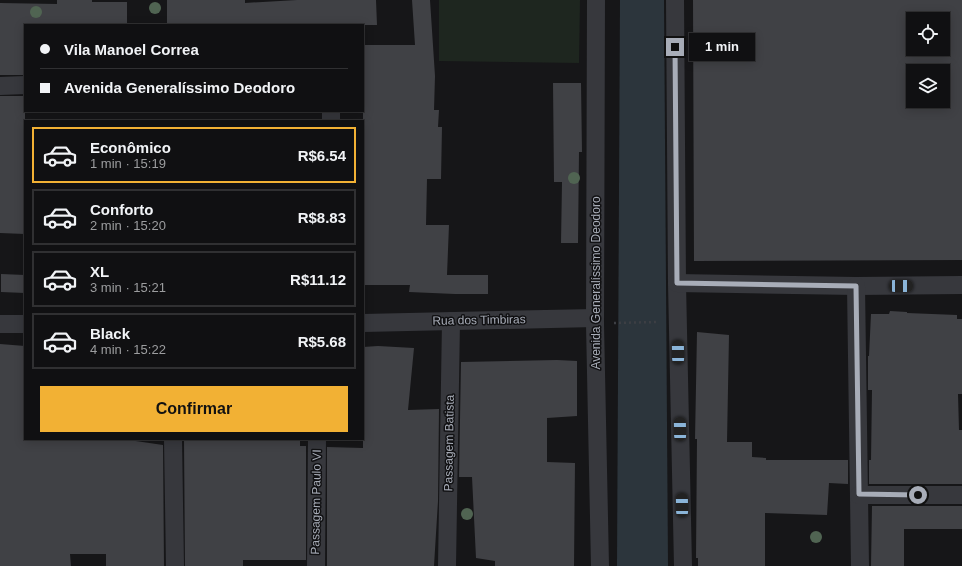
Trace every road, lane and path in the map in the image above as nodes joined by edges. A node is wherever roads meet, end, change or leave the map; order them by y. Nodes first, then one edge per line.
1 (596, 0) edge
2 (675, 0) edge
3 (24, 85) edge
4 (0, 86) edge
5 (677, 283) junction
6 (962, 285) edge
7 (856, 286) junction
8 (451, 321) junction
9 (595, 321) junction
10 (364, 322) edge
11 (678, 322) junction
12 (0, 324) edge
13 (24, 324) edge
14 (173, 440) edge
15 (317, 440) edge
16 (859, 494) junction
17 (962, 495) edge
18 (175, 566) edge
19 (316, 566) edge
20 (447, 566) edge
21 (600, 566) edge
22 (683, 566) edge
23 (860, 566) edge

1 - 9 street, Avenida Generalíssimo Deodoro
2 - 5 street
3 - 4 street
5 - 7 street
5 - 11 street
6 - 7 street
7 - 16 street
8 - 9 street, Rua dos Timbiras
8 - 10 street, Rua dos Timbiras
8 - 20 street, Passagem Batista
9 - 11 path
9 - 21 street, Avenida Generalíssimo Deodoro
11 - 22 street
12 - 13 street
14 - 18 street
15 - 19 street, Passagem Paulo VI
16 - 17 street
16 - 23 street

